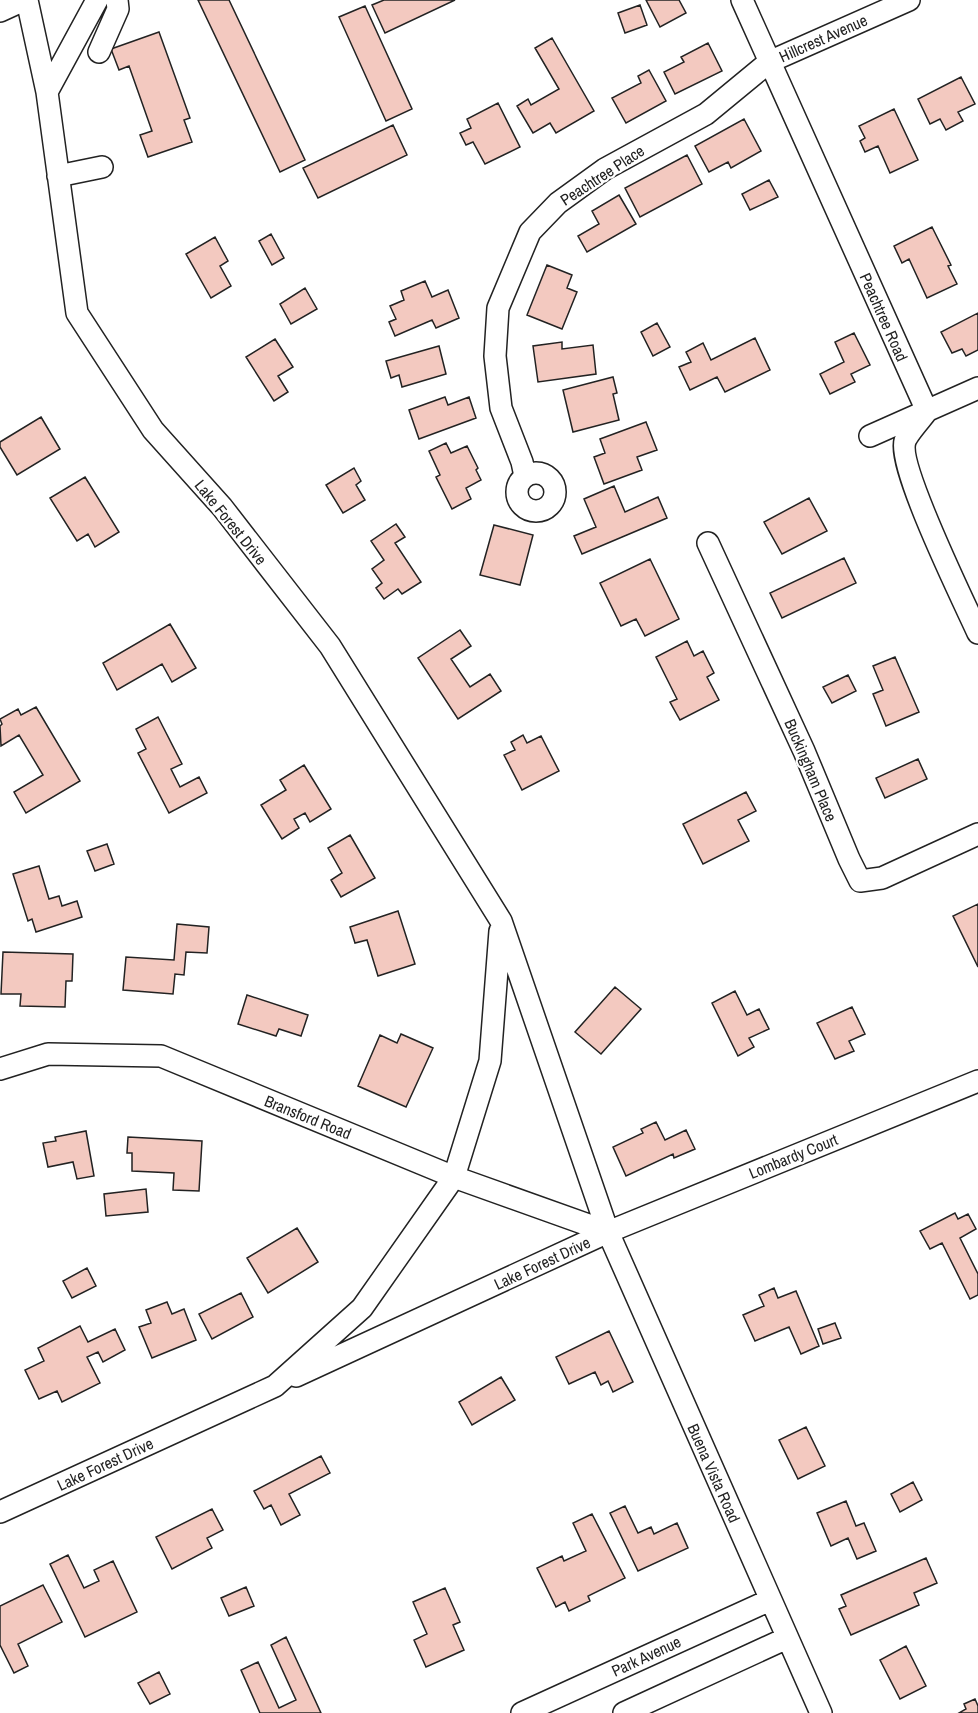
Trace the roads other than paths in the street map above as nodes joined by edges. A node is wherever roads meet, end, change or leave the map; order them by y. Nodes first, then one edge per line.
1 (25, 0) edge
2 (117, 0) edge
3 (742, 0) edge
4 (909, 0) edge
5 (93, 7) edge
6 (0, 10) edge
7 (769, 62) junction
8 (46, 92) junction
9 (102, 167) dead end
10 (58, 176) junction
11 (978, 388) edge
12 (927, 411) junction
13 (870, 436) dead end
14 (525, 476) dead end
15 (708, 543) dead end
16 (978, 633) edge
17 (978, 834) edge
18 (501, 921) junction
19 (0, 1069) edge
20 (978, 1081) edge
21 (454, 1177) junction
22 (608, 1232) junction
23 (275, 1386) junction
24 (0, 1512) edge
25 (770, 1600) junction
26 (787, 1638) junction
27 (522, 1713) edge
28 (624, 1713) edge
29 (820, 1713) edge

1 - 6 street
1 - 8 street, Lake Forest Drive
2 - 5 street
3 - 7 street, Peachtree Road
4 - 7 street, Hillcrest Avenue
5 - 8 street
7 - 12 street, Peachtree Road
7 - 14 street, Peachtree Place
8 - 10 street, Lake Forest Drive
9 - 10 street
10 - 18 street, Lake Forest Drive
11 - 12 street
12 - 13 street
12 - 16 street
15 - 17 street, Buckingham Place
18 - 21 street, Lake Forest Drive
18 - 22 street, Lake Forest Drive
19 - 21 street, Bransford Road
20 - 22 street, Lombardy Court
21 - 22 street, Bransford Road
21 - 23 street, Lake Forest Drive
22 - 23 street, Lake Forest Drive
22 - 25 street, Buena Vista Road
23 - 24 street, Lake Forest Drive
25 - 26 street, Buena Vista Road
25 - 27 street, Park Avenue
26 - 28 street
26 - 29 street, Buena Vista Road

